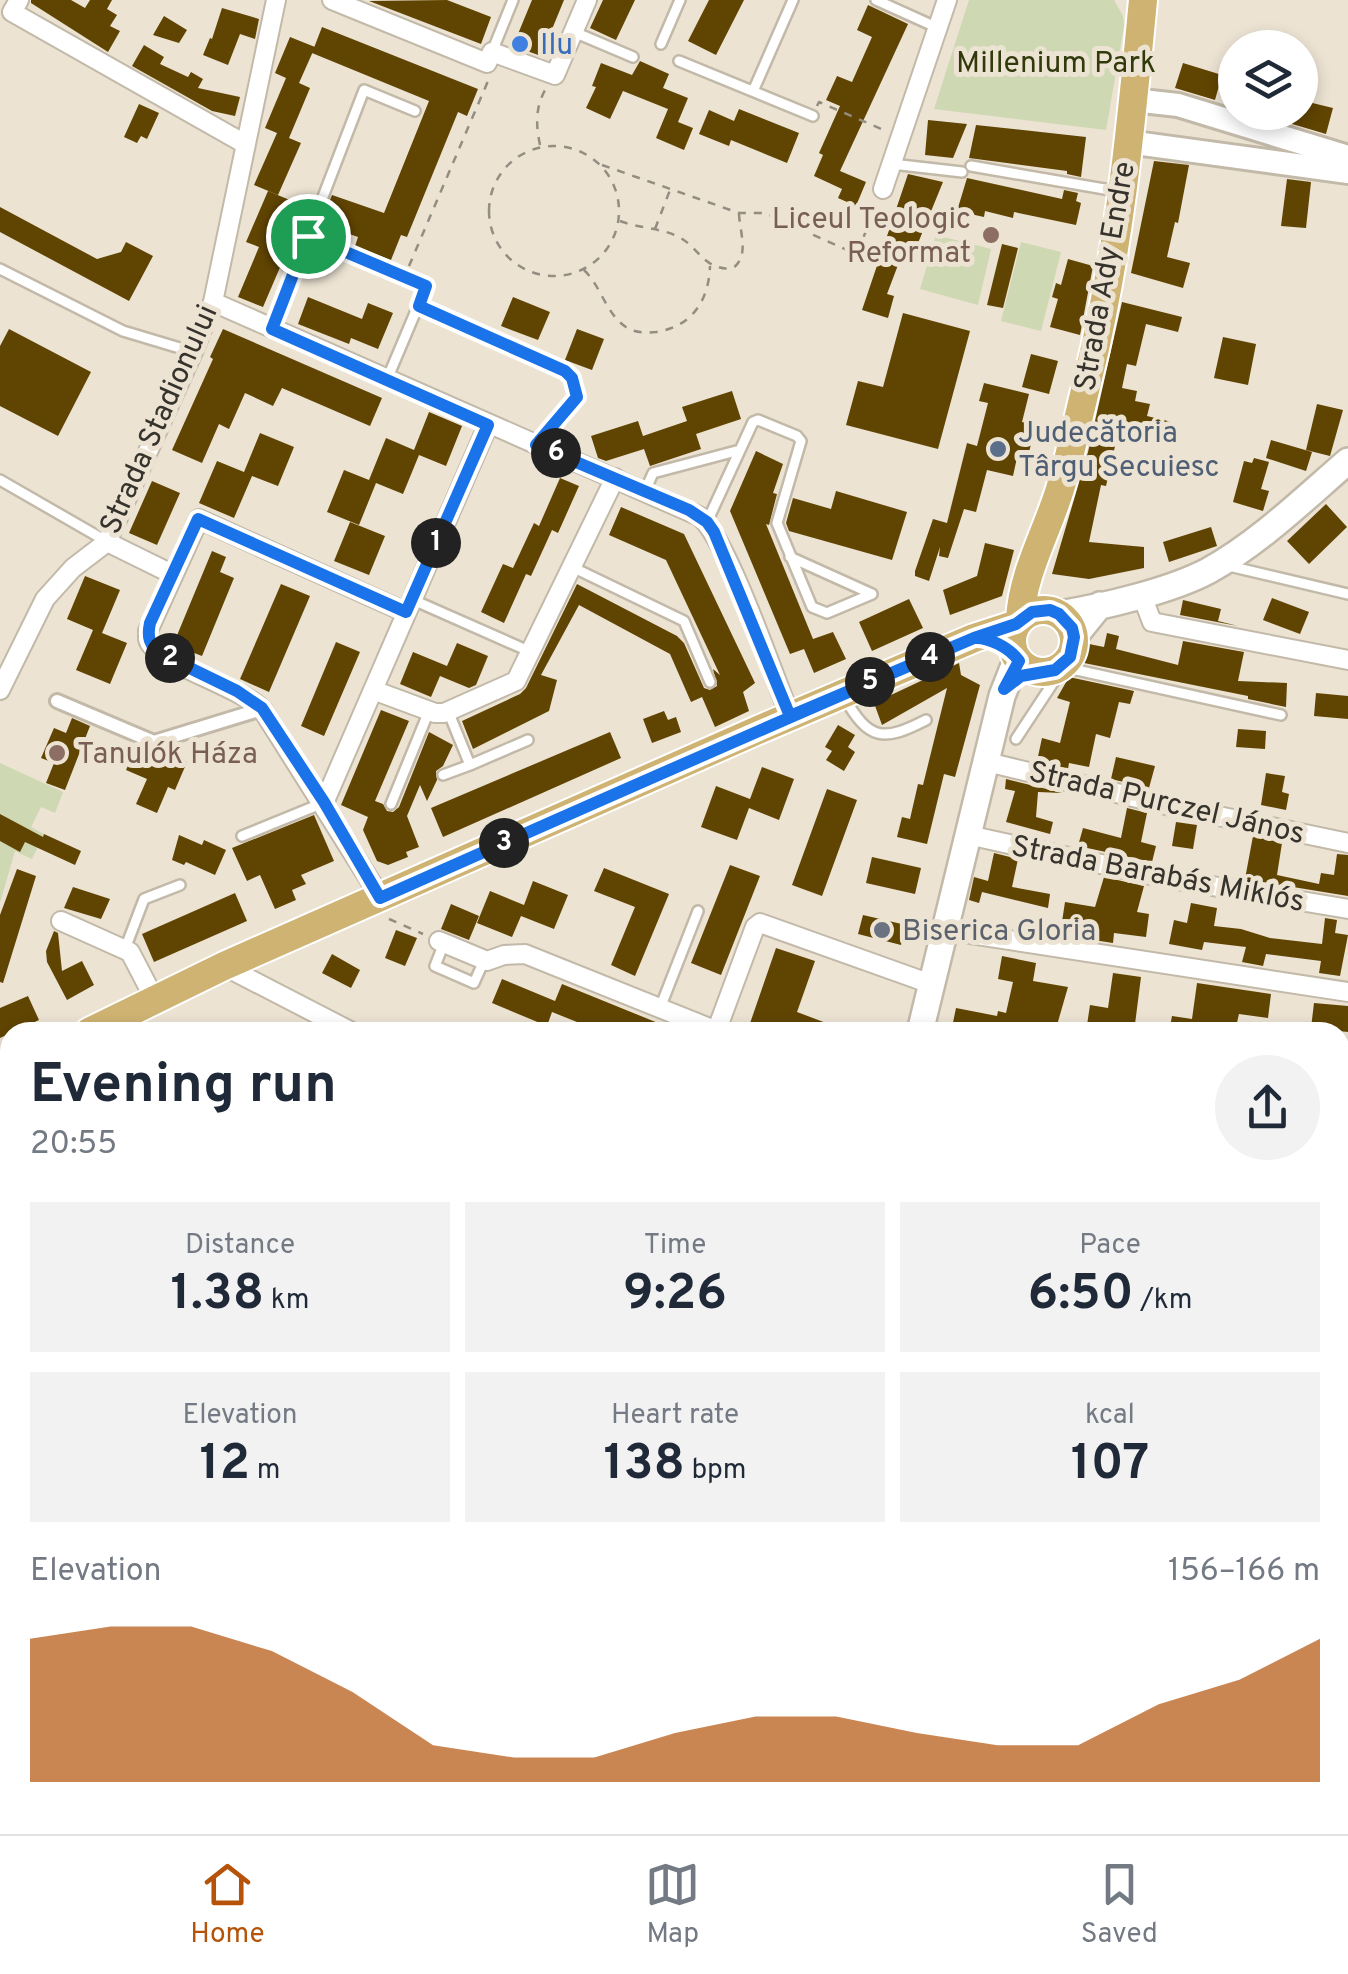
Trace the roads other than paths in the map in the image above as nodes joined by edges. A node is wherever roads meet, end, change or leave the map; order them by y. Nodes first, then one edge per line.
1 (20, 0) edge
2 (276, 0) edge
3 (513, 0) edge
4 (587, 0) edge
5 (680, 0) edge
6 (794, 0) edge
7 (876, 0) edge
8 (948, 0) edge
9 (1144, 0) edge
10 (343, 2) edge
11 (938, 28) junction
12 (574, 32) junction
13 (662, 44) dead end
14 (633, 57) dead end
15 (490, 58) junction
16 (678, 61) dead end
17 (754, 89) junction
18 (1134, 100) junction
19 (414, 111) dead end
20 (813, 116) road end
21 (1128, 142) junction
22 (245, 144) junction
23 (1348, 157) edge
24 (892, 164) junction
25 (1348, 172) edge
26 (883, 189) road end
27 (1124, 192) junction
28 (308, 236) junction
29 (0, 269) edge
30 (213, 302) junction
31 (419, 306) junction
32 (272, 329) junction
33 (194, 352) junction
34 (386, 380) junction
35 (488, 425) junction
36 (536, 445) junction
37 (740, 450) junction
38 (1348, 461) edge
39 (615, 478) junction
40 (0, 480) edge
41 (645, 492) junction
42 (707, 522) junction
43 (107, 542) junction
44 (1039, 546) junction
45 (790, 557) junction
46 (1221, 563) junction
47 (572, 567) junction
48 (172, 574) junction
49 (1142, 593) junction
50 (1348, 594) edge
51 (408, 606) junction
52 (1018, 622) junction
53 (980, 637) junction
54 (1049, 647) junction
55 (531, 652) junction
56 (1348, 660) edge
57 (2, 680) edge
58 (710, 682) dead end
59 (373, 690) junction
60 (842, 694) junction
61 (58, 701) dead end
62 (262, 708) junction
63 (439, 711) junction
64 (1281, 715) dead end
65 (790, 716) junction
66 (926, 720) dead end
67 (1016, 739) dead end
68 (528, 740) dead end
69 (987, 762) junction
70 (470, 764) junction
71 (443, 775) dead end
72 (324, 802) junction
73 (392, 804) dead end
74 (968, 835) junction
75 (242, 836) dead end
76 (1348, 842) edge
77 (180, 886) dead end
78 (370, 902) junction
79 (1348, 909) edge
80 (698, 911) dead end
81 (60, 920) dead end
82 (944, 930) junction
83 (442, 942) road end
84 (124, 950) junction
85 (224, 966) junction
86 (931, 984) junction
87 (1348, 992) edge
88 (154, 998) junction
89 (660, 1008) junction
90 (108, 1022) edge
91 (333, 1022) edge
92 (693, 1022) edge
93 (720, 1022) edge
94 (923, 1022) edge

1 - 22 street
2 - 22 street, Strada Stadionului
3 - 15 lane
4 - 12 street
5 - 13 lane
6 - 17 lane
7 - 11 lane
8 - 11 street
9 - 18 main road, Strada Ady Endre
10 - 15 street
11 - 24 street
12 - 14 lane
12 - 15 street
16 - 17 lane
17 - 20 lane
18 - 21 main road, Strada Ady Endre
18 - 23 street
19 - 28 lane
21 - 25 street
21 - 27 main road, Strada Ady Endre
22 - 30 street, Strada Stadionului
24 - 26 street
24 - 27 lane
27 - 44 main road, Strada Ady Endre
28 - 31 lane
28 - 32 lane
29 - 33 lane
30 - 32 street
30 - 33 street, Strada Stadionului
31 - 34 lane
31 - 36 lane
32 - 34 street
33 - 43 street, Strada Stadionului
34 - 35 street
35 - 36 street
35 - 51 street
36 - 39 street
37 - 41 lane
37 - 42 lane
37 - 45 lane
38 - 46 main road
39 - 41 street
39 - 47 street
40 - 43 lane
41 - 42 street
42 - 65 street
43 - 48 street
43 - 57 street, Strada Stadionului
44 - 52 main road, Strada Ady Endre
44 - 54 main road, Strada Ady Endre
45 - 45 lane
46 - 49 main road
46 - 50 lane
47 - 55 street
47 - 58 lane
48 - 51 street
48 - 62 street
49 - 54 main road
49 - 56 street
51 - 55 lane
51 - 59 street
52 - 53 main road
52 - 54 main road, Strada Ady Endre
52 - 54 main road
53 - 54 main road
53 - 60 main road
54 - 64 lane
54 - 67 lane
54 - 69 main road
55 - 63 street
59 - 63 street
59 - 72 street
60 - 65 main road
60 - 66 lane
61 - 62 street
62 - 72 street
63 - 70 lane
63 - 73 lane
65 - 78 main road
68 - 70 lane
69 - 74 main road
69 - 76 street, Strada Purczel János
70 - 71 lane
72 - 75 lane
72 - 78 street
74 - 79 street, Strada Barabás Miklós
74 - 82 main road
77 - 84 lane
78 - 85 main road
80 - 89 lane
81 - 84 street
82 - 86 main road
82 - 87 street
83 - 89 street
84 - 88 street
85 - 88 main road
85 - 91 street
86 - 93 street
86 - 94 main road
88 - 90 main road
89 - 92 street

